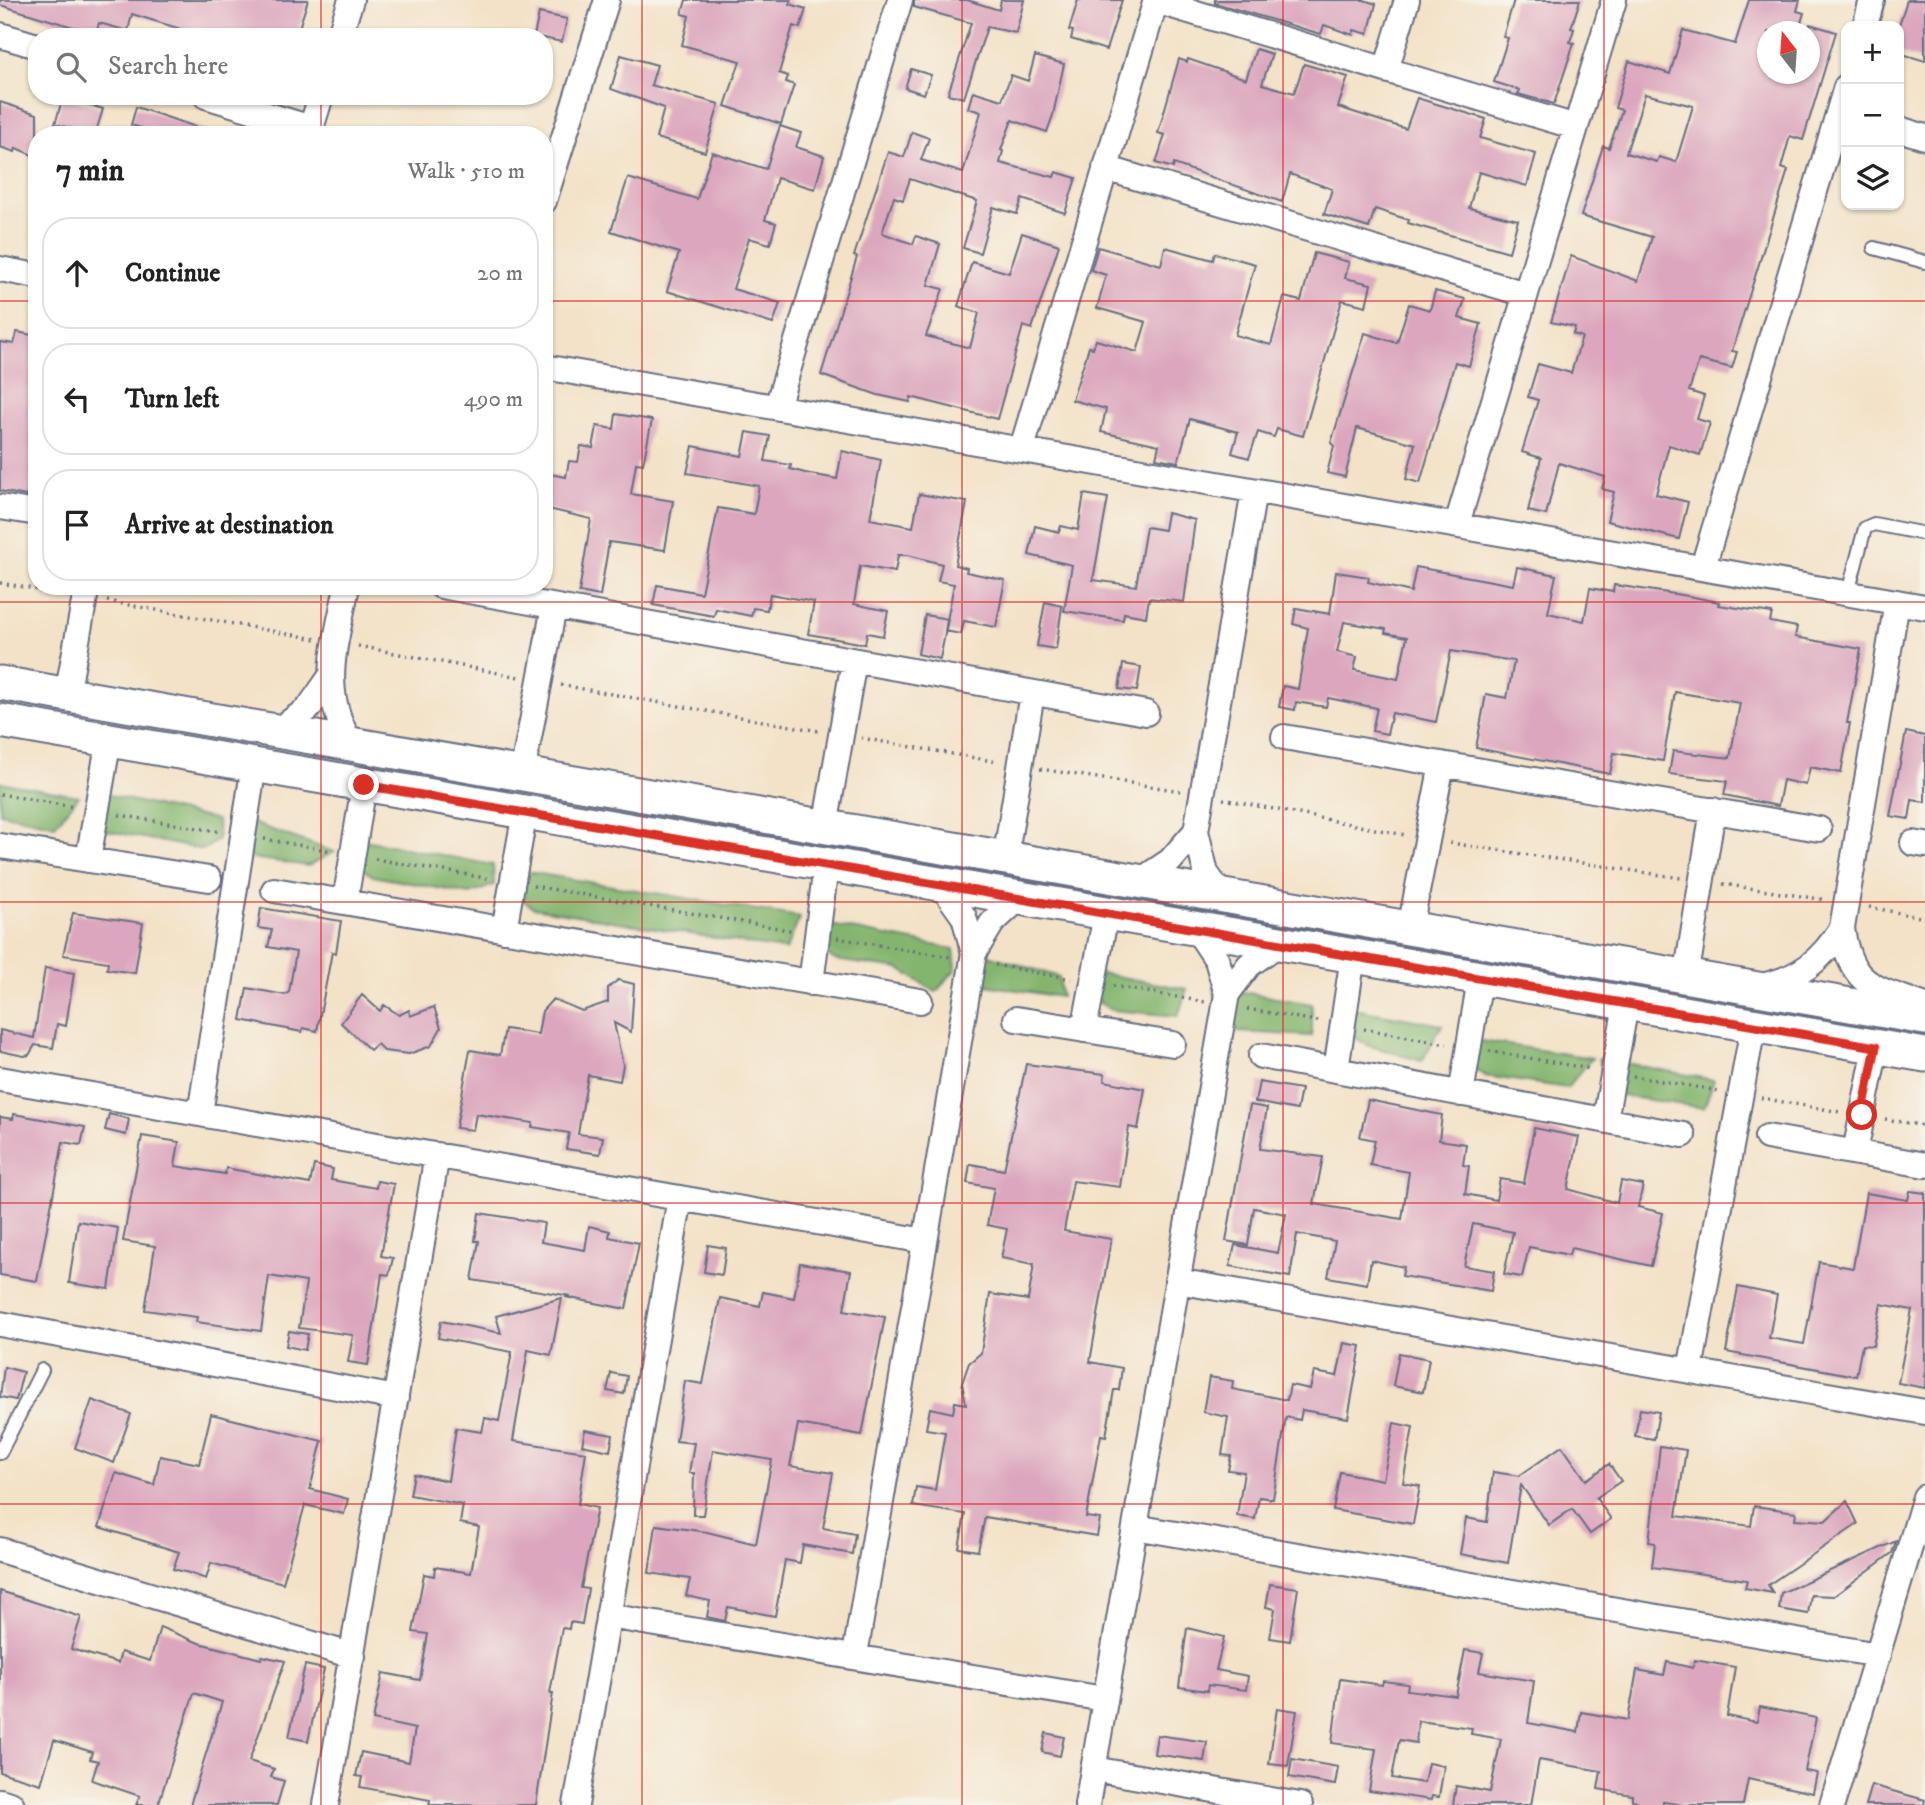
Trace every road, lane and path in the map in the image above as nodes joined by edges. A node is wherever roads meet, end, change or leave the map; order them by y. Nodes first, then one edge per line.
1 (351, 0) edge
2 (607, 0) edge
3 (900, 0) edge
4 (1407, 0) edge
5 (1614, 0) edge
6 (1872, 0) edge
7 (1156, 1) edge
8 (1866, 21) edge
9 (342, 28) edge
10 (0, 35) edge
11 (28, 43) edge
12 (1386, 70) junction
13 (233, 105) edge
14 (318, 105) edge
15 (1841, 118) edge
16 (295, 126) edge
17 (312, 126) edge
18 (1576, 127) junction
19 (1904, 131) edge
20 (1925, 137) edge
21 (1105, 168) junction
22 (553, 172) edge
23 (1874, 248) dead end
24 (1925, 262) edge
25 (0, 270) edge
26 (28, 275) edge
27 (1525, 294) junction
28 (553, 369) edge
29 (777, 407) junction
30 (1022, 448) junction
31 (1254, 491) junction
32 (0, 507) edge
33 (28, 512) edge
34 (1457, 524) junction
35 (1925, 534) edge
36 (1703, 567) junction
37 (0, 583) edge
38 (28, 586) edge
39 (1848, 593) junction
40 (85, 595) edge
41 (101, 595) edge
42 (345, 595) edge
43 (489, 595) edge
44 (1897, 602) junction
45 (554, 607) junction
46 (1925, 607) edge
47 (336, 642) junction
48 (854, 661) junction
49 (329, 680) junction
50 (540, 681) junction
51 (0, 683) edge
52 (1032, 693) junction
53 (67, 695) junction
54 (1146, 713) dead end
55 (0, 721) edge
56 (278, 730) junction
57 (841, 734) junction
58 (1284, 737) dead end
59 (109, 739) junction
60 (351, 744) junction
61 (192, 754) junction
62 (1443, 764) junction
63 (254, 765) junction
64 (1020, 766) junction
65 (522, 774) junction
66 (364, 785) junction
67 (1202, 795) junction
68 (695, 804) junction
69 (1713, 810) junction
70 (525, 812) junction
71 (580, 822) junction
72 (825, 827) junction
73 (1819, 829) dead end
74 (1196, 831) junction
75 (1427, 839) junction
76 (0, 846) edge
77 (88, 860) junction
78 (1004, 860) junction
79 (826, 866) junction
80 (209, 879) dead end
81 (1702, 881) junction
82 (1137, 883) junction
83 (942, 887) junction
84 (274, 890) dead end
85 (1223, 897) junction
86 (1018, 899) junction
87 (345, 902) junction
88 (1847, 903) junction
89 (1106, 914) junction
90 (1925, 918) edge
91 (1410, 928) junction
92 (1842, 928) junction
93 (504, 930) junction
94 (1197, 930) junction
95 (1278, 944) junction
96 (974, 953) junction
97 (1353, 956) junction
98 (1686, 978) junction
99 (1480, 979) junction
100 (811, 983) junction
101 (1746, 988) junction
102 (1227, 994) junction
103 (920, 1002) dead end
104 (1626, 1005) junction
105 (1925, 1006) edge
106 (1661, 1011) junction
107 (1925, 1018) edge
108 (1016, 1019) dead end
109 (1753, 1027) junction
110 (1084, 1030) junction
111 (1173, 1044) dead end
112 (1876, 1047) junction
113 (1925, 1055) edge
114 (1261, 1056) dead end
115 (1336, 1070) junction
116 (0, 1079) edge
117 (1461, 1094) junction
118 (200, 1114) junction
119 (1605, 1120) junction
120 (1683, 1135) dead end
121 (1767, 1137) dead end
122 (1855, 1152) junction
123 (437, 1155) junction
124 (1925, 1164) edge
125 (680, 1198) junction
126 (925, 1241) junction
127 (1177, 1281) junction
128 (0, 1324) edge
129 (43, 1370) dead end
130 (1690, 1370) junction
131 (396, 1398) junction
132 (1925, 1412) edge
133 (0, 1453) edge
134 (1925, 1497) edge
135 (1135, 1527) junction
136 (0, 1550) edge
137 (608, 1616) junction
138 (855, 1655) junction
139 (1878, 1655) junction
140 (353, 1656) junction
141 (1104, 1699) junction
142 (1093, 1769) junction
143 (0, 1801) edge
144 (12, 1805) edge
145 (326, 1805) edge
146 (576, 1805) edge
147 (1087, 1805) edge
148 (1300, 1805) edge
149 (1832, 1805) edge

1 - 9 street
2 - 22 street
3 - 29 street
4 - 12 street
5 - 18 street
6 - 8 street
7 - 12 street
7 - 21 street
10 - 11 street
12 - 18 street
13 - 16 street
14 - 17 street
15 - 36 street
18 - 27 street
19 - 20 street
21 - 27 street
21 - 30 street
23 - 24 lane
25 - 26 street
27 - 34 street
28 - 29 street
29 - 30 street
30 - 31 street
31 - 34 street
31 - 67 street
32 - 33 street
34 - 36 street
35 - 39 lane
36 - 39 street
37 - 38 path
39 - 44 street
40 - 53 street
41 - 47 path
42 - 47 street
43 - 45 street
44 - 46 street
44 - 88 street
45 - 48 street
45 - 50 street
47 - 49 street
47 - 50 path
48 - 52 street
48 - 57 street
49 - 56 street
49 - 60 street
50 - 57 path
50 - 65 street
51 - 53 main road
52 - 54 street
52 - 64 street
53 - 56 main road
55 - 59 main road
56 - 60 main road
56 - 61 main road
57 - 64 path
57 - 72 street
58 - 62 street
59 - 61 main road
59 - 77 street
60 - 65 main road
61 - 63 main road
62 - 69 street
62 - 75 street
63 - 66 main road
63 - 118 street
64 - 67 path
64 - 78 street
65 - 68 main road
66 - 70 main road
66 - 87 street
67 - 74 street
67 - 75 path
68 - 71 main road
68 - 72 main road
69 - 73 street
69 - 81 street
70 - 71 main road
70 - 93 street
71 - 79 main road
72 - 78 main road
74 - 82 street
74 - 85 street
75 - 81 path
75 - 91 street
76 - 77 street
77 - 80 street
78 - 82 main road
79 - 83 main road
79 - 100 street
81 - 88 path
81 - 98 street
82 - 85 main road
83 - 86 main road
83 - 96 street
84 - 87 street
85 - 91 main road
86 - 89 main road
86 - 96 street
87 - 93 street
88 - 90 path
88 - 92 street
89 - 94 main road
89 - 110 street
91 - 98 main road
92 - 101 street
92 - 105 street
93 - 100 street
94 - 95 main road
94 - 102 street
95 - 97 main road
95 - 102 street
96 - 126 street
97 - 99 main road
97 - 115 street
98 - 101 main road
99 - 104 main road
99 - 117 street
100 - 103 street
101 - 106 main road
101 - 107 main road
102 - 127 street
104 - 106 main road
104 - 119 street
106 - 109 main road
108 - 110 street
109 - 112 main road
109 - 130 street
110 - 111 street
112 - 113 main road
112 - 122 street
114 - 115 street
115 - 117 street
116 - 118 street
117 - 119 street
118 - 123 street
119 - 120 street
121 - 122 street
122 - 124 street
123 - 125 street
123 - 131 street
125 - 126 street
125 - 137 street
126 - 138 street
127 - 130 street
127 - 135 street
128 - 131 street
129 - 133 lane
130 - 132 street
131 - 140 street
134 - 139 street
135 - 139 street
135 - 141 street
136 - 140 street
137 - 138 street
137 - 146 street
138 - 141 street
139 - 149 street
140 - 145 street
141 - 142 street
142 - 147 street
142 - 148 street
143 - 144 street

